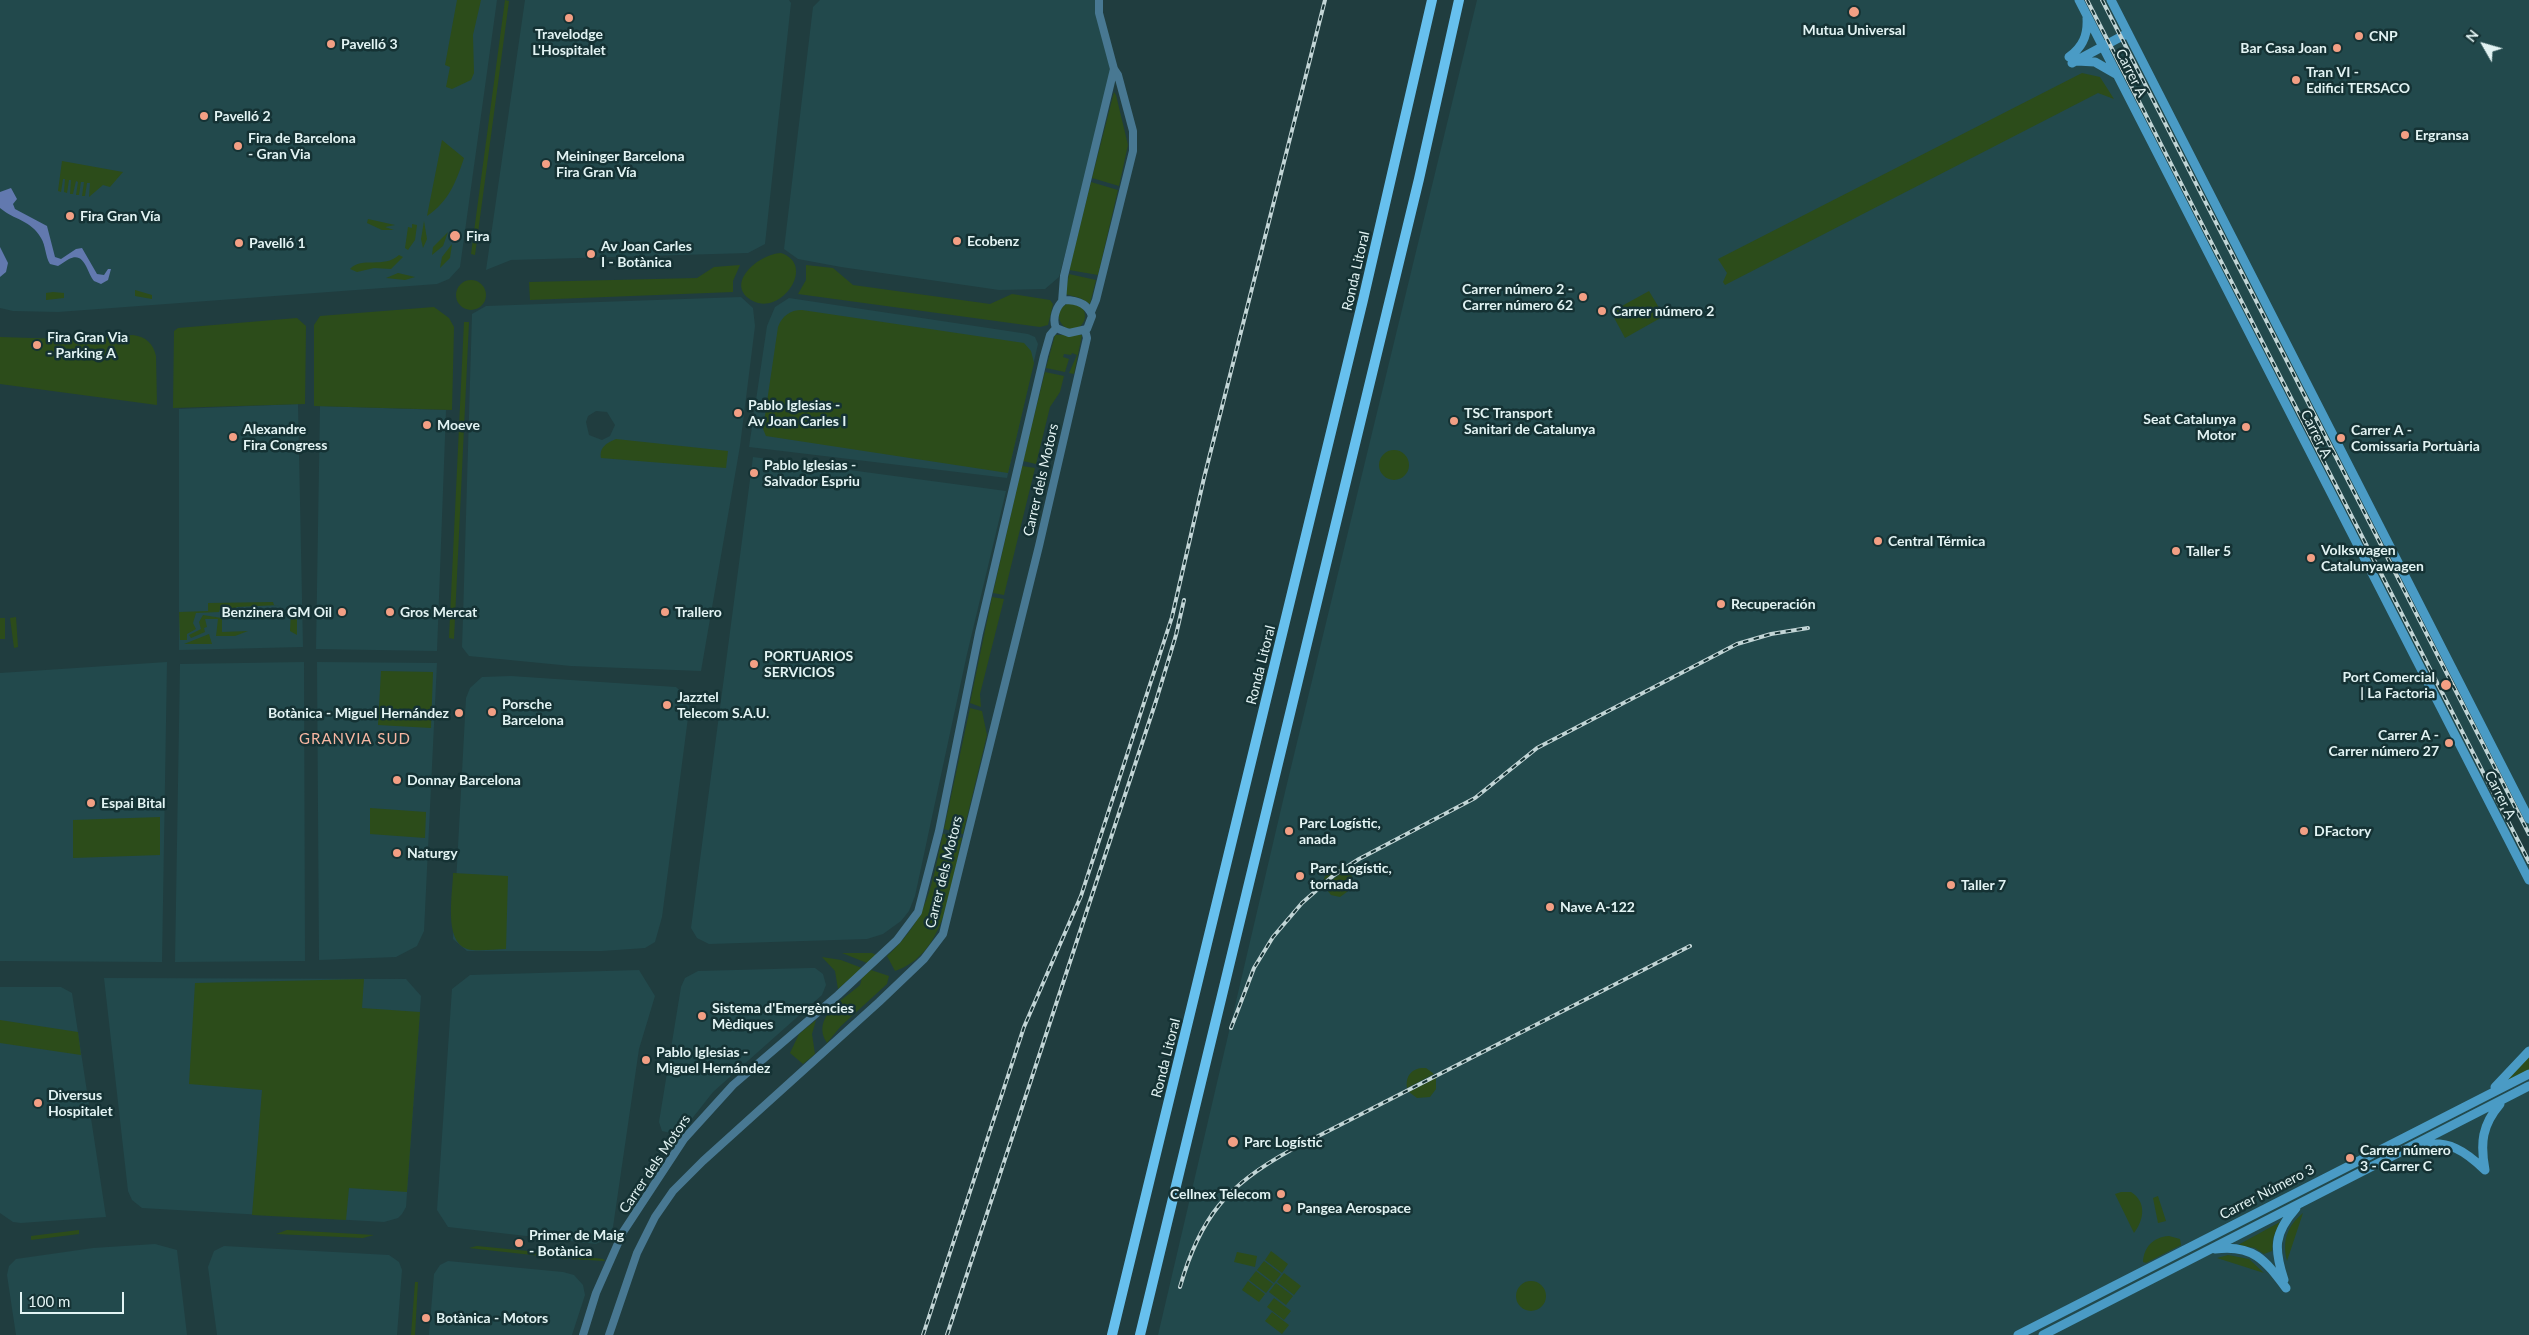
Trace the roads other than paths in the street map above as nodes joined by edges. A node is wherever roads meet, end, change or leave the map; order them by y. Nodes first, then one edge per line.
1 (1099, 0) edge
2 (1432, 0) edge
3 (1459, 0) edge
4 (2079, 0) edge
5 (2111, 0) edge
6 (2086, 15) junction
7 (2128, 34) junction
8 (2103, 48) junction
9 (2072, 61) junction
10 (1114, 69) junction
11 (2116, 74) junction
12 (1062, 302) junction
13 (1091, 312) junction
14 (1056, 328) junction
15 (1085, 330) junction
16 (2529, 819) edge
17 (2529, 880) edge
18 (2529, 1051) edge
19 (2529, 1074) edge
20 (2529, 1086) edge
21 (2517, 1092) junction
22 (2529, 1092) edge
23 (2489, 1093) junction
24 (2504, 1099) junction
25 (2411, 1146) junction
26 (2300, 1204) junction
27 (2210, 1250) junction
28 (583, 1335) edge
29 (608, 1335) edge
30 (1112, 1335) edge
31 (1140, 1335) edge
32 (2018, 1335) edge
33 (2043, 1335) edge

1 - 10 street
2 - 30 highway, Ronda Litoral
3 - 31 highway
4 - 6 main road, Carrer A
5 - 7 main road, Carrer A
6 - 8 main road, Carrer A
6 - 9 main road
7 - 8 main road
7 - 16 main road, Carrer A
8 - 9 main road
8 - 11 main road, Carrer A
9 - 11 main road
10 - 12 street
10 - 13 street
11 - 17 main road, Carrer A
12 - 13 street
12 - 14 street
13 - 15 street
14 - 15 street
14 - 28 street, Carrer dels Motors
15 - 29 street, Carrer dels Motors
18 - 23 main road
19 - 23 main road, Carrer Número 3
20 - 21 main road, Carrer Número 3
21 - 22 main road
21 - 24 main road, Carrer Número 3
23 - 32 main road, Carrer Número 3
24 - 25 main road, Carrer Número 3
24 - 25 main road
25 - 26 main road, Carrer Número 3
26 - 27 main road, Carrer Número 3
26 - 27 main road
27 - 33 main road, Carrer Número 3

